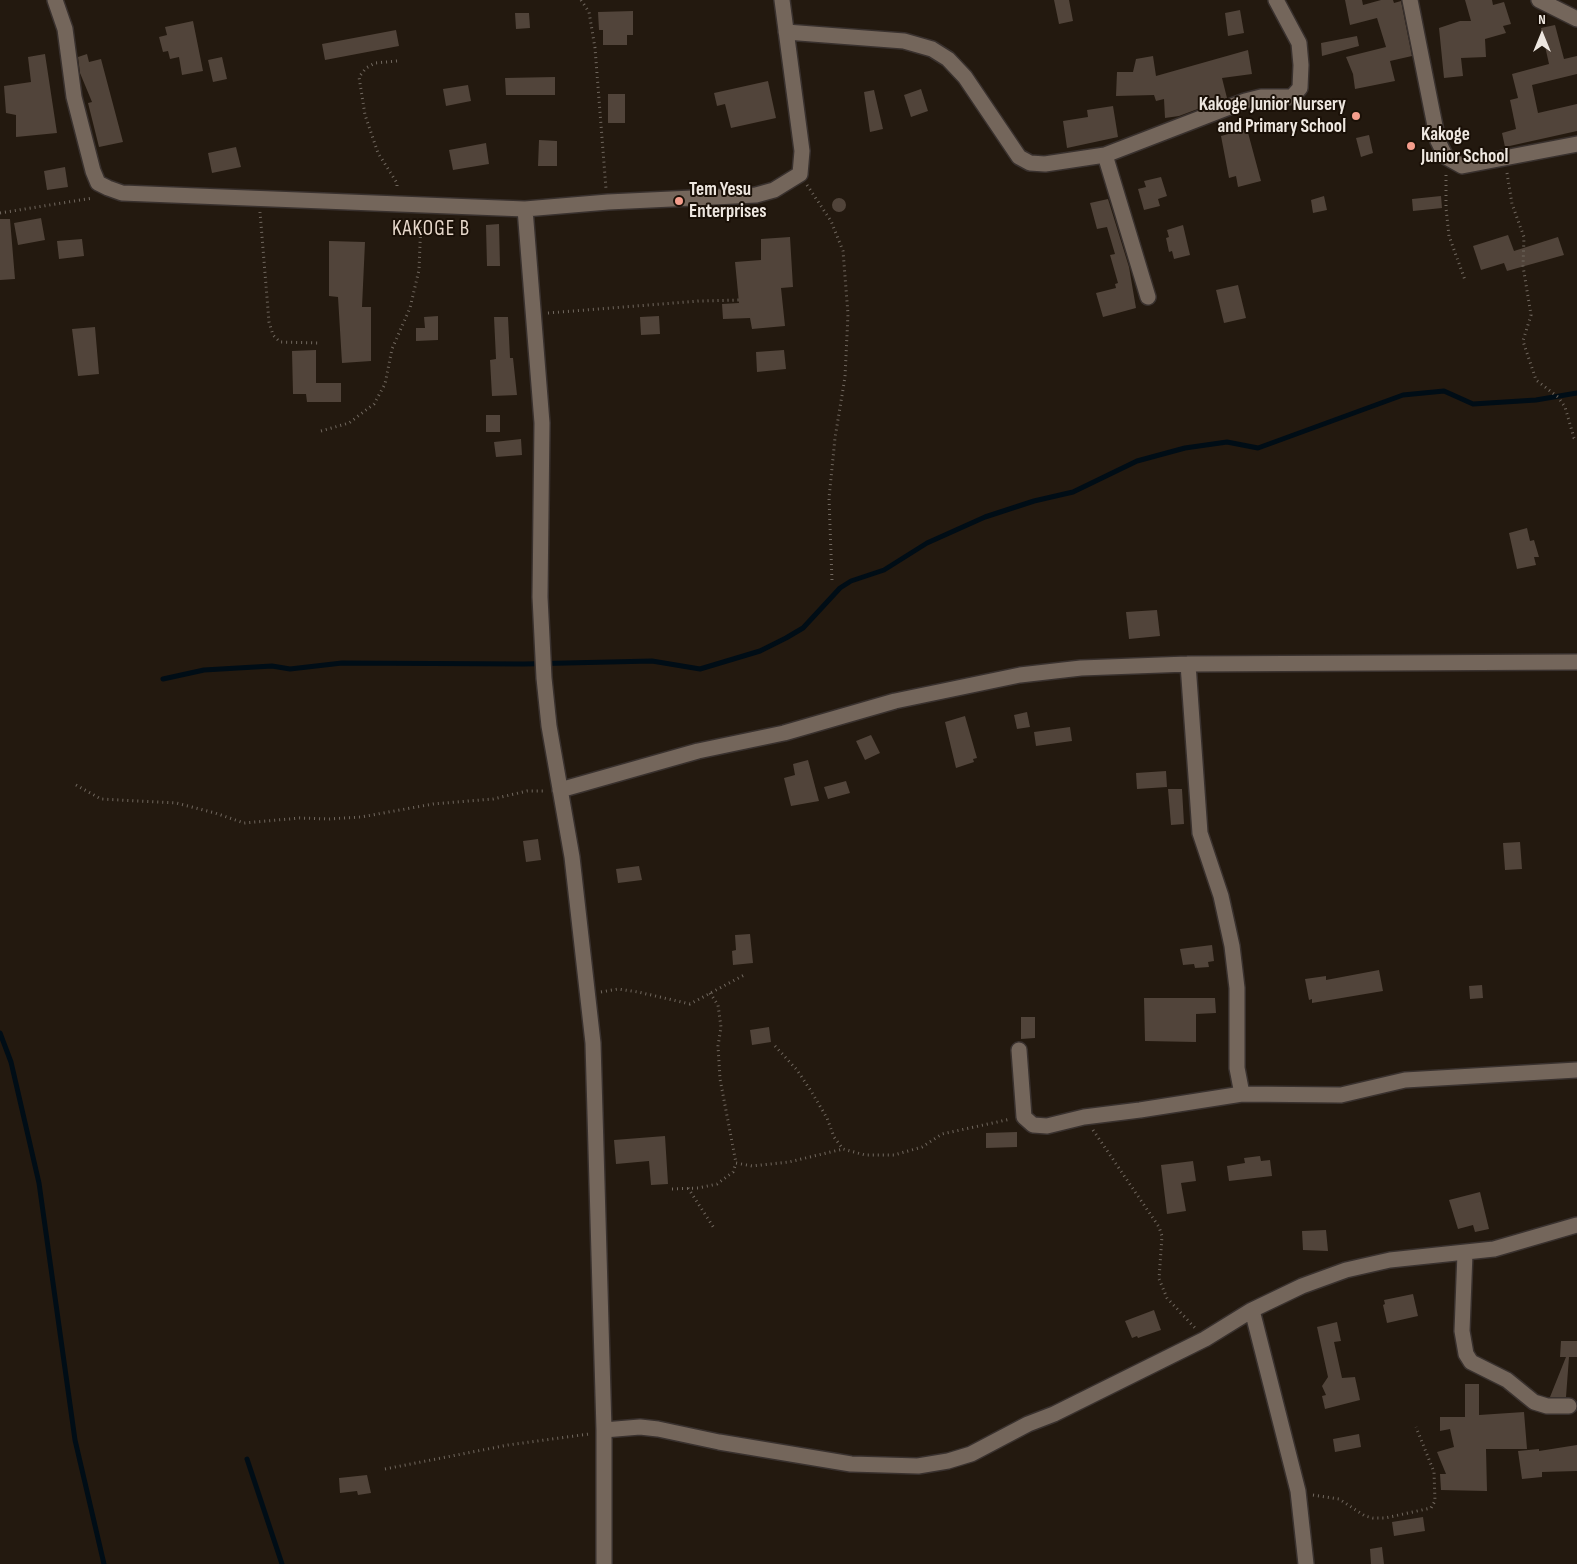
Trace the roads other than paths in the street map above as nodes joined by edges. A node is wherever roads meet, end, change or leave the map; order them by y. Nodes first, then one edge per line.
1 (55, 0) edge
2 (782, 0) edge
3 (1276, 0) edge
4 (1410, 0) edge
5 (1539, 0) edge
6 (1577, 19) edge
7 (786, 32) junction
8 (1577, 144) edge
9 (1105, 155) junction
10 (525, 209) junction
11 (1148, 297) dead end
12 (1577, 662) edge
13 (1188, 664) junction
14 (560, 790) junction
15 (1019, 1050) dead end
16 (1577, 1070) edge
17 (1242, 1094) junction
18 (1577, 1226) edge
19 (1464, 1253) junction
20 (1252, 1310) junction
21 (1569, 1406) dead end
22 (604, 1430) junction
23 (604, 1564) edge
24 (1306, 1564) edge

1 - 10 street
2 - 7 street
3 - 9 street
4 - 8 street
5 - 6 street
7 - 9 street
7 - 10 street
9 - 11 street
10 - 14 street
12 - 13 street
13 - 14 street
13 - 17 street
14 - 22 street
15 - 17 street
16 - 17 street
18 - 19 street
19 - 20 street
19 - 21 street
20 - 22 street
20 - 24 street
22 - 23 street

